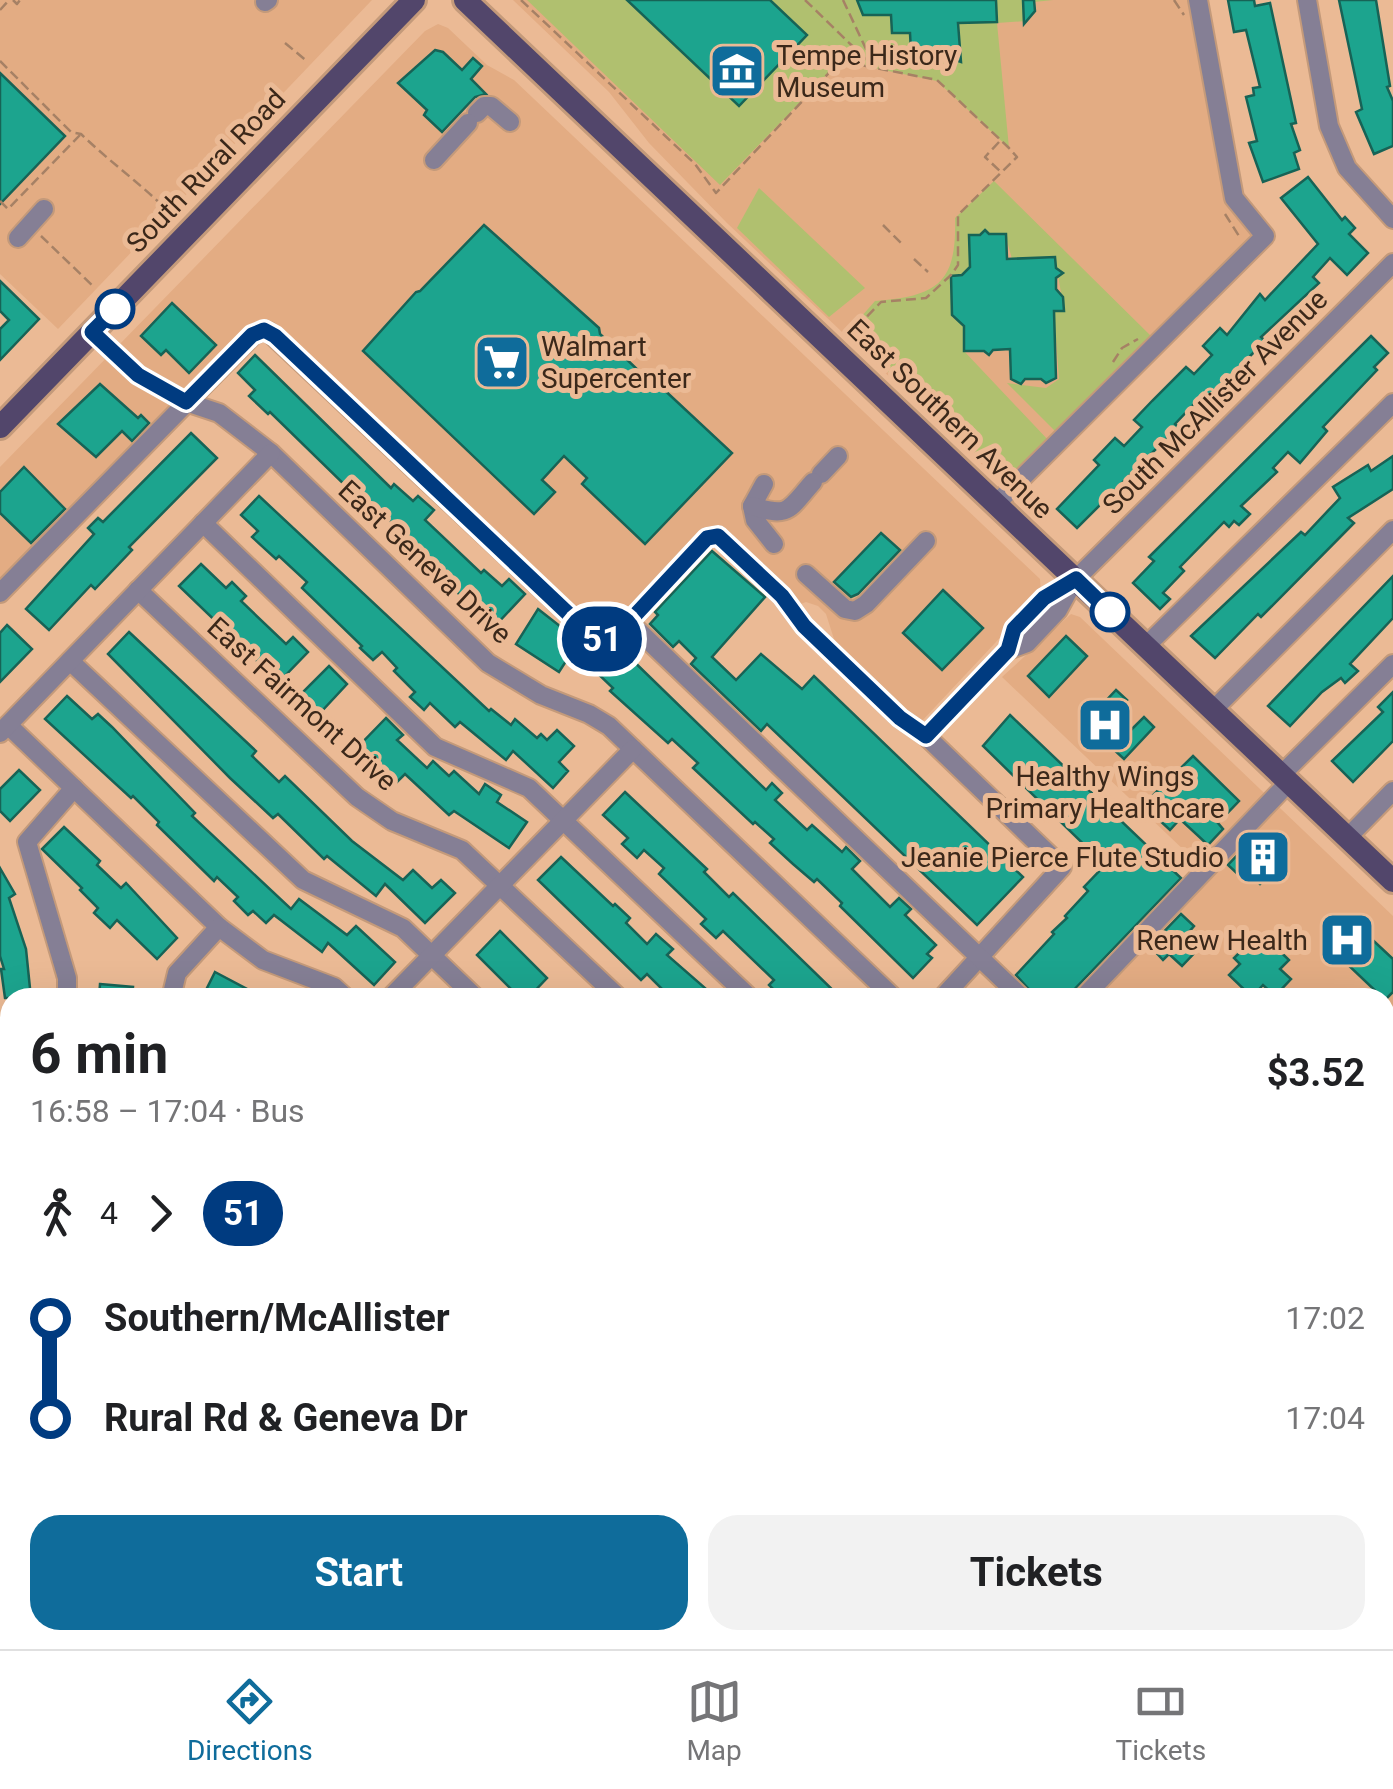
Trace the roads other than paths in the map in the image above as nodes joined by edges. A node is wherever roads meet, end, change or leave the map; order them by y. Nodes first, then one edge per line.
1 (414, 0) edge
2 (466, 0) edge
3 (1198, 0) edge
4 (1306, 0) edge
5 (510, 122) dead end
6 (434, 160) dead end
7 (44, 209) dead end
8 (1393, 219) edge
9 (18, 238) dead end
10 (1393, 263) edge
11 (92, 332) junction
12 (186, 402) junction
13 (1393, 403) edge
14 (0, 428) edge
15 (271, 453) junction
16 (838, 456) dead end
17 (764, 484) dead end
18 (996, 504) junction
19 (752, 506) junction
20 (203, 523) junction
21 (1393, 530) edge
22 (926, 541) dead end
23 (774, 544) dead end
24 (806, 574) dead end
25 (1076, 579) junction
26 (138, 590) junction
27 (0, 593) edge
28 (628, 621) junction
29 (1146, 646) junction
30 (70, 661) junction
31 (1393, 664) edge
32 (1213, 710) junction
33 (4, 729) edge
34 (926, 736) junction
35 (632, 749) junction
36 (1285, 778) junction
37 (74, 788) junction
38 (1393, 790) edge
39 (563, 820) junction
40 (1348, 838) junction
41 (1393, 881) edge
42 (500, 884) junction
43 (219, 927) junction
44 (432, 955) junction
45 (980, 956) junction
46 (67, 988) edge
47 (173, 988) edge
48 (335, 988) edge
49 (400, 988) edge
50 (466, 988) edge
51 (609, 988) edge
52 (739, 988) edge
53 (883, 988) edge
54 (951, 988) edge
55 (1012, 988) edge
56 (1092, 988) edge

1 - 11 main road, South Rural Road
2 - 18 main road, East Southern Avenue
3 - 18 street
4 - 8 street
5 - 6 street
7 - 9 street
10 - 25 street, South McAllister Avenue
11 - 12 street, East Geneva Drive
11 - 14 main road, South Rural Road
12 - 15 street, East Geneva Drive
12 - 27 street
12 - 28 street
13 - 29 street
15 - 20 street
15 - 35 street, East Geneva Drive
16 - 19 street
17 - 19 street
18 - 25 main road, East Southern Avenue
19 - 23 street
20 - 26 street
20 - 39 street
21 - 32 street
22 - 24 street
25 - 29 main road, East Southern Avenue
25 - 34 street, South McAllister Avenue
26 - 30 street
26 - 42 street, East Fairmont Drive
28 - 34 street
28 - 45 street
29 - 32 main road, East Southern Avenue
30 - 33 street
30 - 44 street
31 - 36 street
32 - 36 main road, East Southern Avenue
33 - 37 street
34 - 45 street
35 - 39 street
35 - 53 street, East Geneva Drive
36 - 40 main road, East Southern Avenue
36 - 56 street
37 - 43 street
37 - 46 street
38 - 40 street
39 - 42 street
39 - 52 street
40 - 41 main road, East Southern Avenue
42 - 44 street
42 - 51 street, East Fairmont Drive
43 - 47 street
43 - 48 street
44 - 49 street
44 - 50 street
45 - 54 street
45 - 55 street

